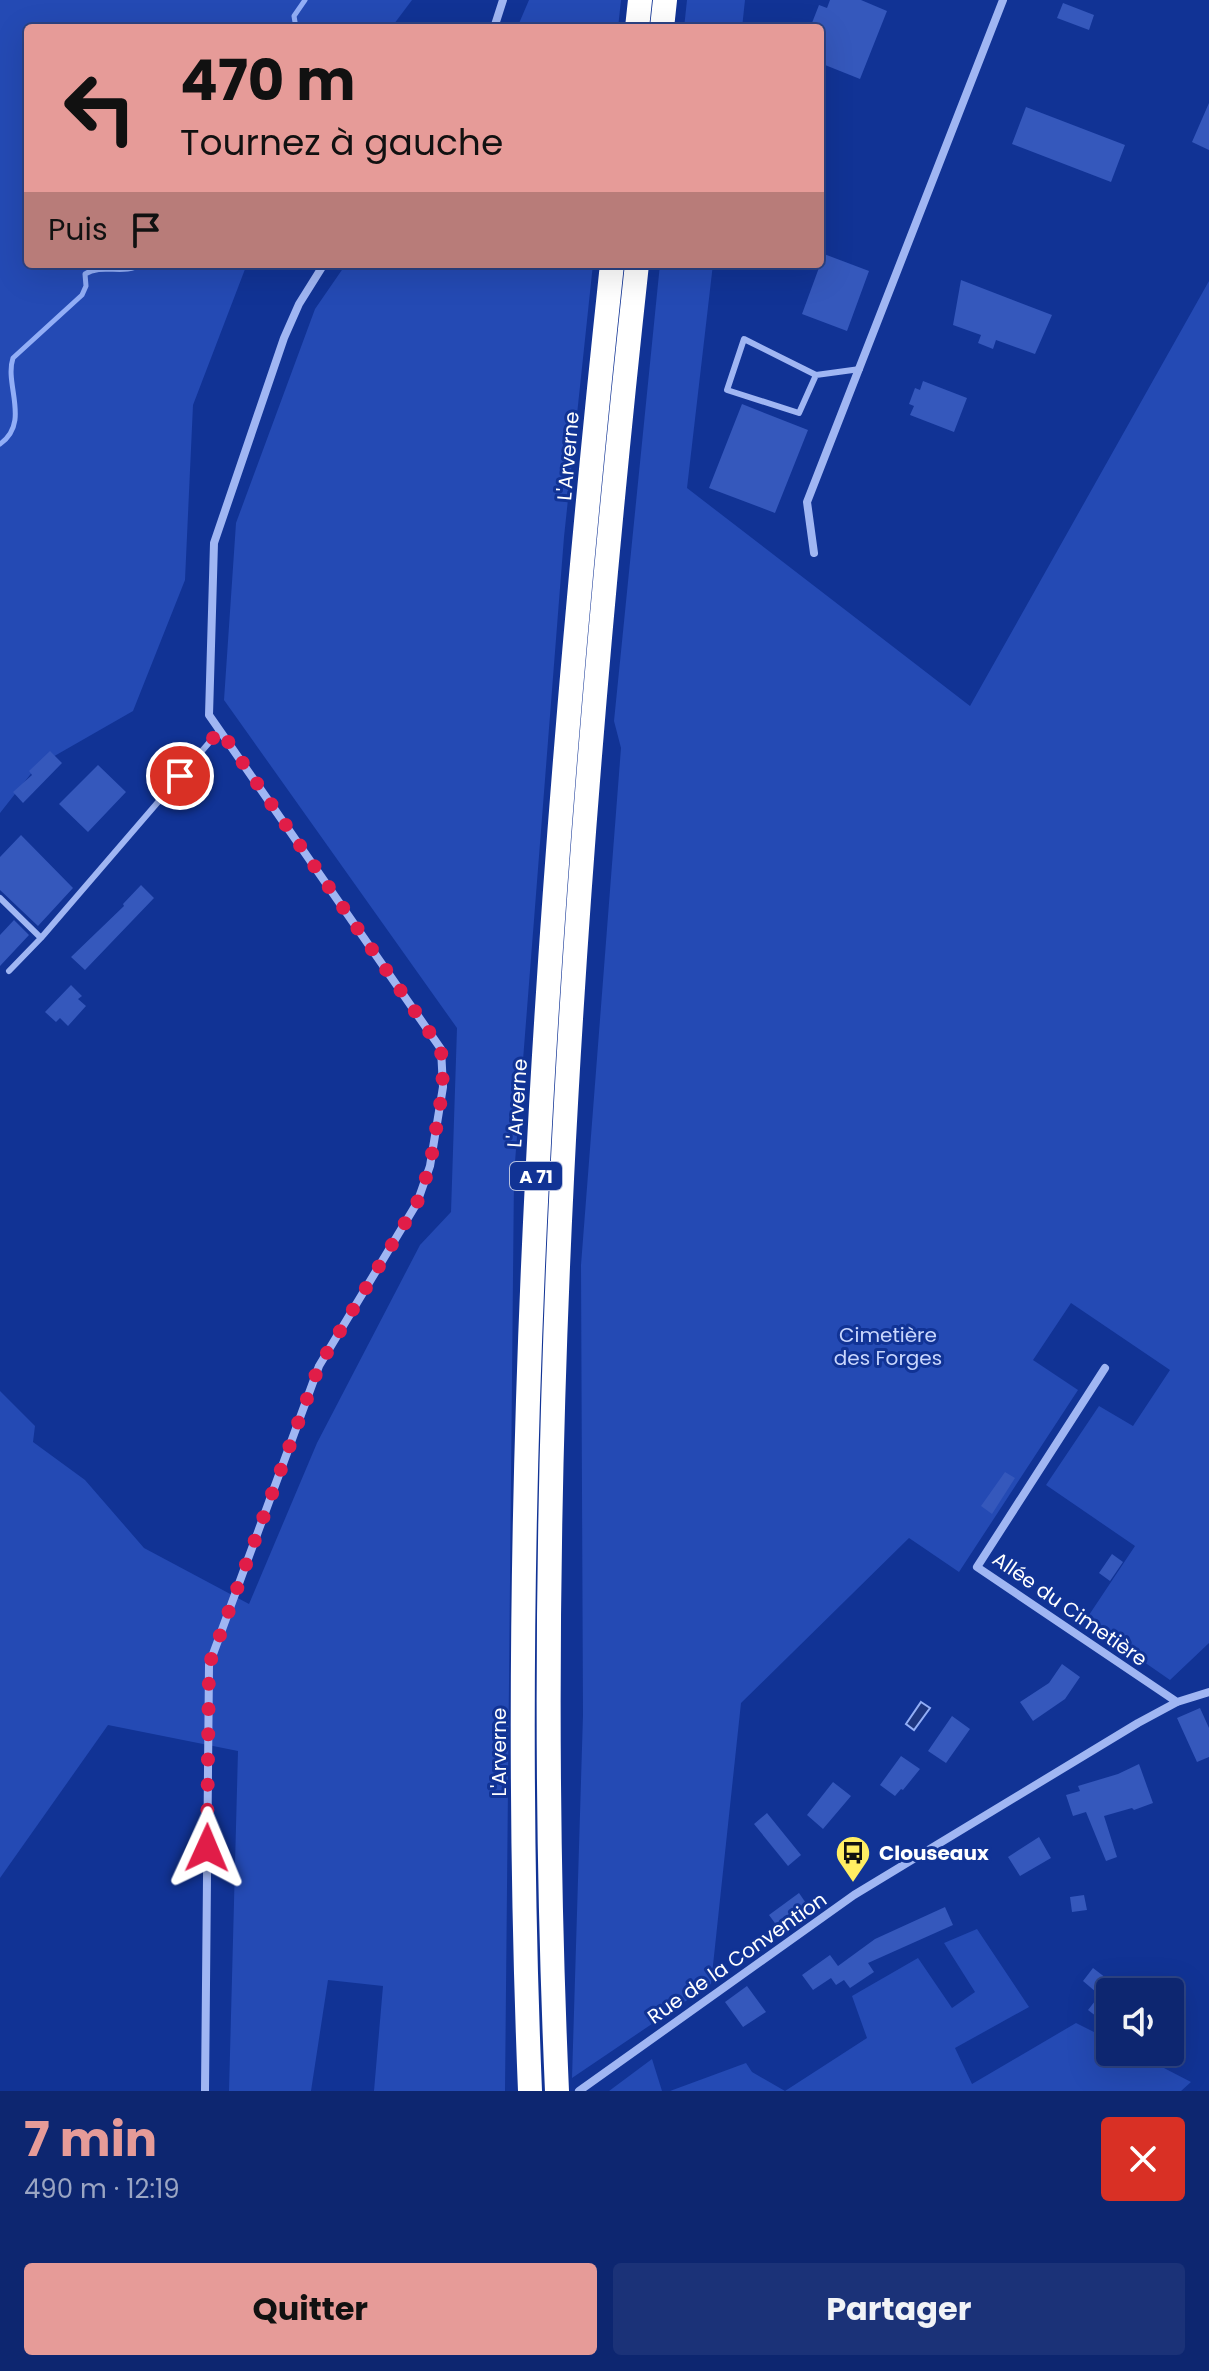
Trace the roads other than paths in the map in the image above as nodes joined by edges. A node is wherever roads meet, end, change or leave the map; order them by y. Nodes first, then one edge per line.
1 (503, 0) edge
2 (640, 0) edge
3 (665, 0) edge
4 (1003, 0) edge
5 (495, 24) edge
6 (637, 24) edge
7 (662, 24) edge
8 (322, 268) edge
9 (612, 268) edge
10 (637, 268) edge
11 (860, 369) junction
12 (816, 375) junction
13 (814, 553) dead end
14 (220, 730) junction
15 (0, 898) edge
16 (41, 938) junction
17 (9, 971) dead end
18 (1105, 1368) dead end
19 (1209, 1692) edge
20 (1177, 1702) junction
21 (205, 2091) edge
22 (530, 2091) edge
23 (557, 2091) edge
24 (579, 2091) edge

1 - 5 street
2 - 6 highway
3 - 7 highway
4 - 11 street
8 - 14 street
9 - 22 highway, L'Arverne / A 71
10 - 23 highway, A 71
11 - 12 lane
11 - 13 street
12 - 12 lane
14 - 16 lane
14 - 21 street
15 - 16 lane
16 - 17 lane
18 - 20 street, Allée du Cimetière
19 - 20 street, Rue de la Convention
20 - 24 street, Rue de la Convention

